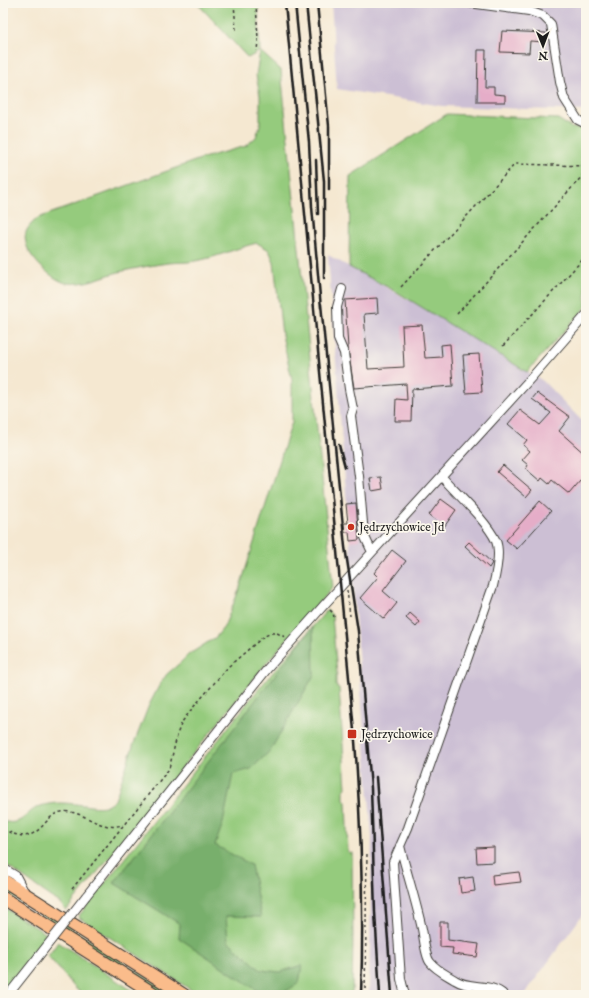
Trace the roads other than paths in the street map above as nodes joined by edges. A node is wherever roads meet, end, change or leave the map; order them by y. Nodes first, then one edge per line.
1 (469, 3) edge
2 (586, 124) edge
3 (342, 289) dead end
4 (586, 315) edge
5 (442, 477) junction
6 (372, 552) junction
7 (400, 846) junction
8 (3, 868) edge
9 (3, 880) edge
10 (25, 894) junction
11 (3, 898) edge
12 (8, 995) edge
13 (156, 995) edge
14 (184, 995) edge
15 (405, 995) edge
16 (504, 995) edge

1 - 2 street
3 - 6 street
4 - 5 street
5 - 6 street
5 - 7 street
6 - 12 street, bridge
7 - 15 street
7 - 16 street
8 - 10 street
9 - 10 highway
10 - 14 highway
11 - 13 highway

